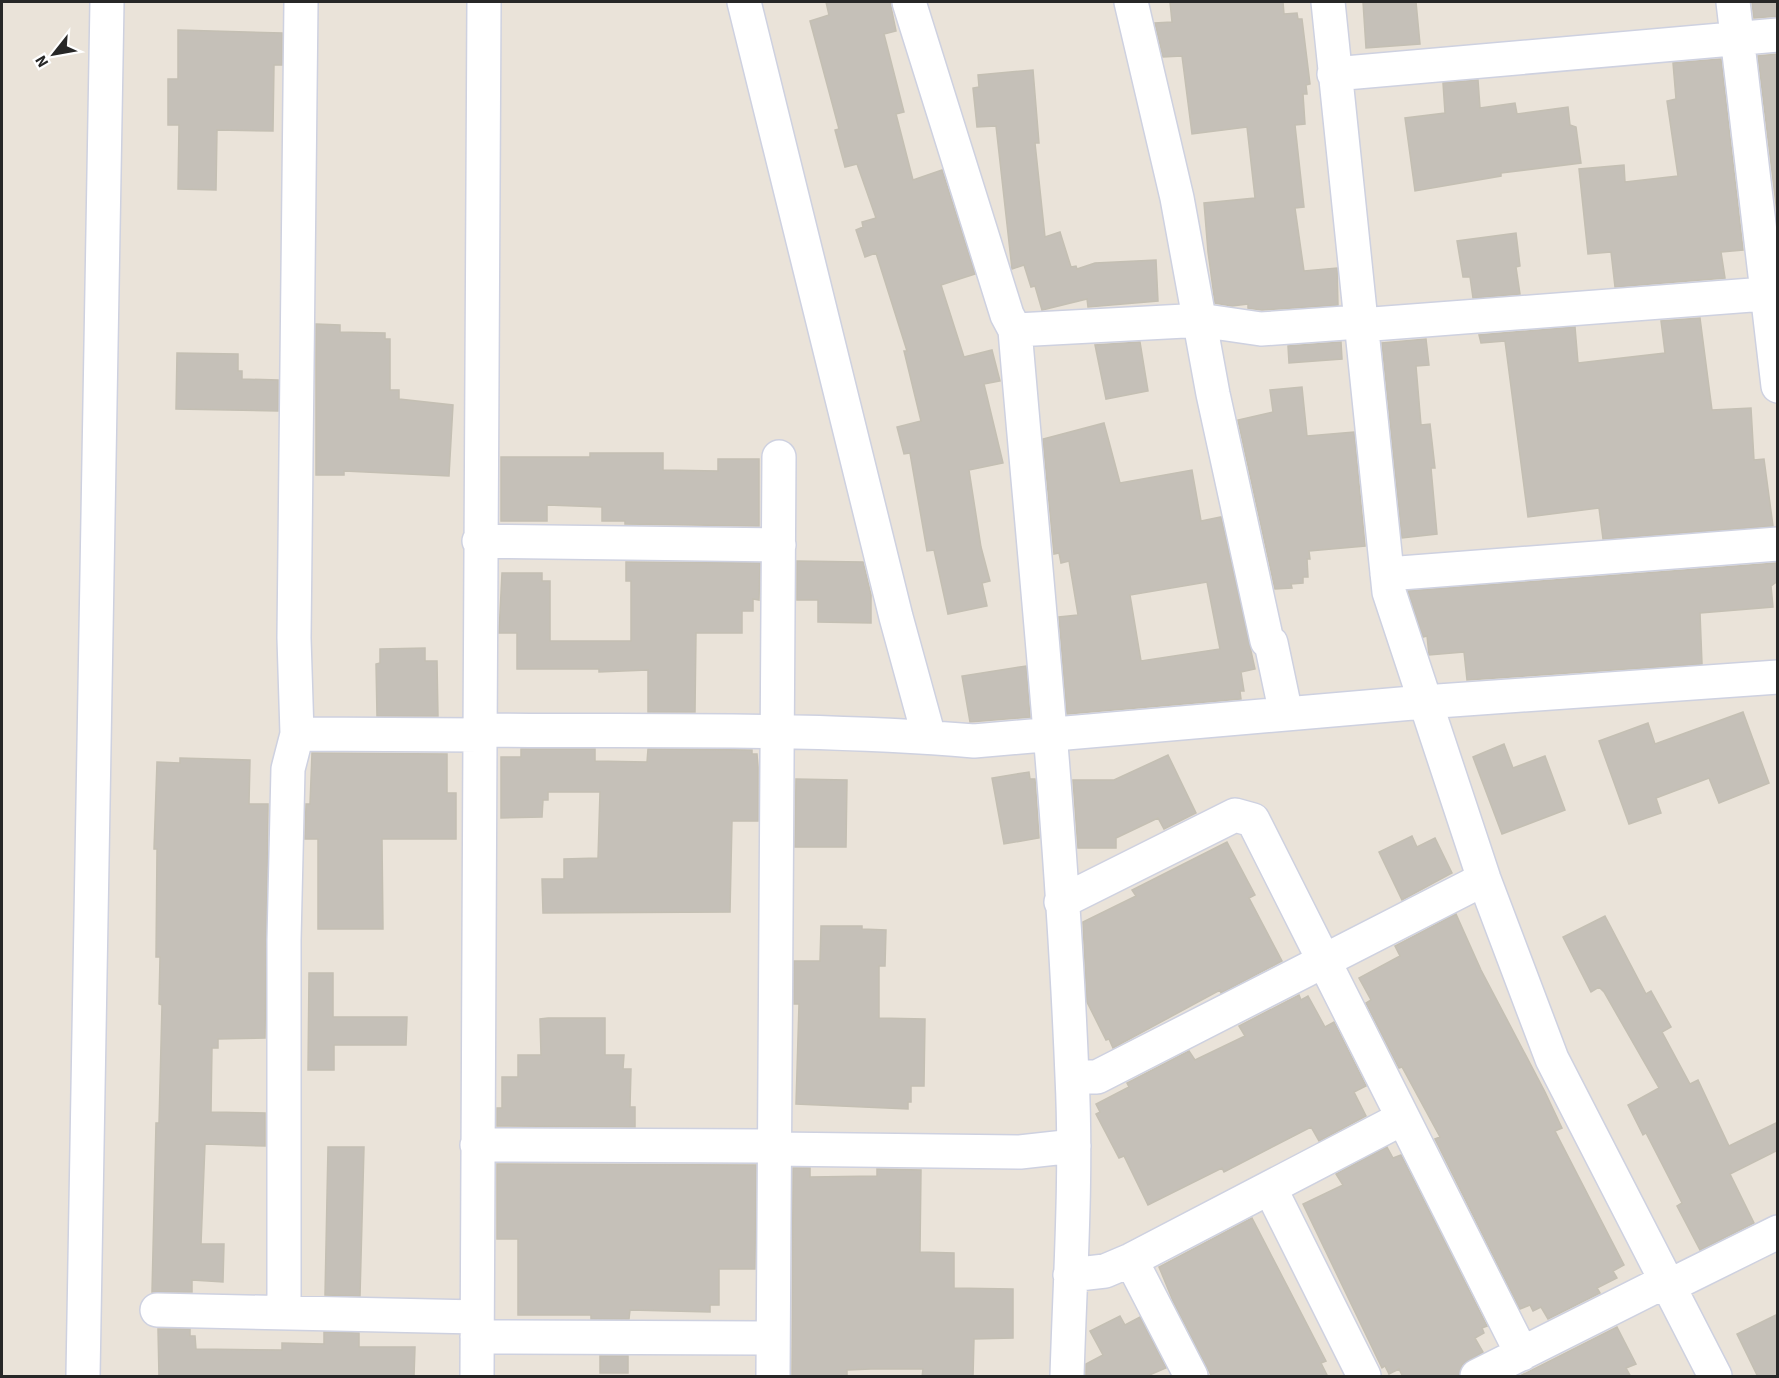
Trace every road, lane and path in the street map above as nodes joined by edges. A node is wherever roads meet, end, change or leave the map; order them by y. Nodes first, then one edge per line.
1 (107, 2) edge
2 (301, 2) edge
3 (484, 2) edge
4 (744, 2) edge
5 (909, 2) edge
6 (1131, 2) edge
7 (1328, 2) edge
8 (1733, 2) edge
9 (1778, 35) edge
10 (1737, 38) junction
11 (1334, 74) junction
12 (1772, 293) edge
13 (1201, 322) junction
14 (1360, 324) junction
15 (1015, 330) junction
16 (1778, 386) edge
17 (779, 457) dead end
18 (479, 541) junction
19 (1778, 544) edge
20 (778, 545) junction
21 (1387, 574) junction
22 (1778, 677) edge
23 (1428, 713) junction
24 (1286, 714) junction
25 (481, 733) junction
26 (297, 734) junction
27 (778, 734) junction
28 (929, 737) junction
29 (1050, 750) junction
30 (1484, 879) junction
31 (1061, 902) junction
32 (1324, 959) junction
33 (1072, 1077) junction
34 (1403, 1118) junction
35 (477, 1145) junction
36 (1074, 1146) junction
37 (774, 1148) junction
38 (1270, 1188) junction
39 (1778, 1232) edge
40 (1131, 1260) junction
41 (1070, 1275) junction
42 (1668, 1284) junction
43 (156, 1310) dead end
44 (284, 1312) junction
45 (477, 1327) junction
46 (773, 1338) junction
47 (1522, 1354) junction
48 (83, 1377) edge
49 (477, 1377) edge
50 (773, 1377) edge
51 (1067, 1377) edge
52 (1191, 1377) edge
53 (1364, 1377) edge
54 (1477, 1377) edge
55 (1715, 1377) edge

1 - 48 street
2 - 26 street
3 - 18 street
4 - 28 street
5 - 15 street
6 - 13 street
7 - 11 street
8 - 10 street
9 - 10 street
10 - 11 street
10 - 12 street
11 - 14 street
12 - 14 street
12 - 16 street
13 - 14 street
13 - 15 street
13 - 24 street
14 - 21 street
15 - 29 street
17 - 20 street
18 - 20 street
18 - 25 street
19 - 21 street
20 - 27 street
21 - 23 street
22 - 23 street
23 - 24 street
23 - 30 street
24 - 29 street
25 - 26 street
25 - 27 street
25 - 35 street
26 - 44 street
27 - 28 street
27 - 37 street
28 - 29 street
29 - 31 street
30 - 32 street
30 - 42 street
31 - 32 street
31 - 33 street
32 - 33 street
32 - 34 street
33 - 36 street
34 - 38 street
34 - 47 street
35 - 37 street
35 - 45 street
36 - 37 street
36 - 41 street
37 - 46 street
38 - 40 street
38 - 53 street
39 - 42 street
40 - 41 street
40 - 52 street
41 - 51 street
42 - 47 street
42 - 55 street
43 - 44 street
44 - 45 street
45 - 46 street
45 - 49 street
46 - 50 street
47 - 54 street

